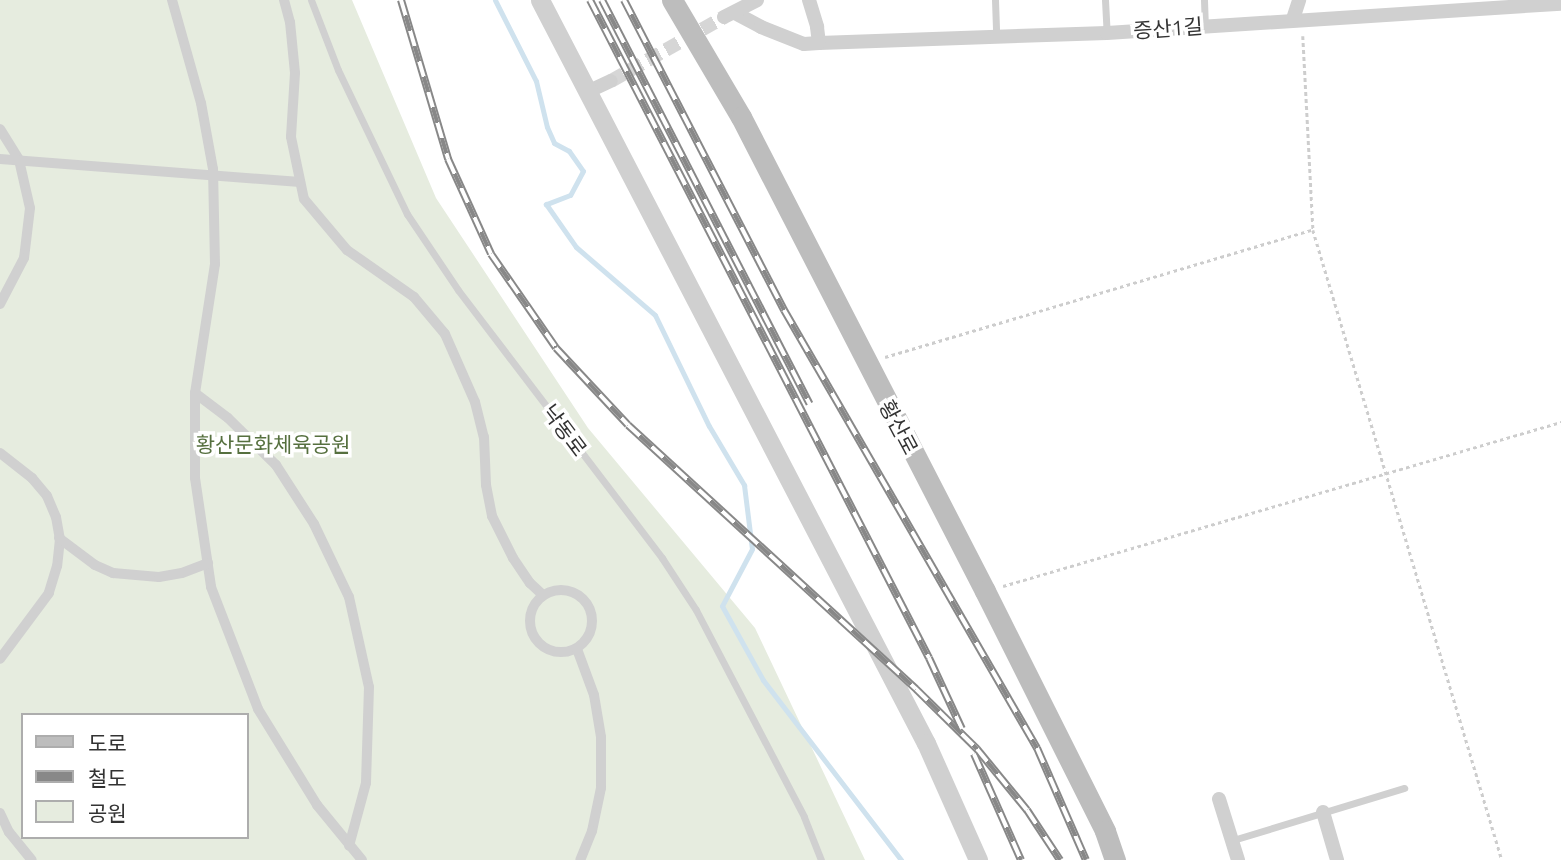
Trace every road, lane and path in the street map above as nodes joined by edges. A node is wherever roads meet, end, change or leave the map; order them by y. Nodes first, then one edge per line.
1 (172, 0) edge
2 (284, 0) edge
3 (311, 0) edge
4 (540, 0) edge
5 (672, 0) edge
6 (757, 0) edge
7 (808, 0) edge
8 (995, 0) edge
9 (1105, 0) edge
10 (1204, 0) edge
11 (1299, 0) edge
12 (1498, 4) edge
13 (1561, 4) edge
14 (1298, 19) junction
15 (1205, 25) junction
16 (1107, 33) junction
17 (996, 37) junction
18 (819, 43) junction
19 (611, 81) tunnel mouth
20 (587, 92) junction
21 (0, 129) edge
22 (0, 159) edge
23 (19, 160) junction
24 (213, 175) junction
25 (300, 182) junction
26 (1313, 229) junction
27 (0, 304) edge
28 (866, 363) junction
29 (195, 393) junction
30 (1561, 422) edge
31 (0, 453) edge
32 (1387, 474) junction
33 (59, 538) junction
34 (208, 563) junction
35 (985, 591) junction
36 (543, 595) junction
37 (577, 649) junction
38 (0, 659) edge
39 (1404, 788) dead end
40 (1219, 799) dead end
41 (1323, 812) junction
42 (0, 813) edge
43 (1233, 840) junction
44 (349, 846) junction
45 (32, 860) edge
46 (362, 860) edge
47 (580, 860) edge
48 (821, 860) edge
49 (978, 860) edge
50 (1115, 860) edge
51 (1238, 860) edge
52 (1337, 860) edge
53 (1502, 860) edge

1 - 24 street
2 - 25 street
3 - 48 lane, 낙동로
4 - 20 street
5 - 28 main road, 황산로
6 - 18 street, 증산1길
7 - 18 street
8 - 17 lane
9 - 16 lane
10 - 15 lane
11 - 14 street
12 - 13 street, 증산1길
12 - 14 street, 증산1길
14 - 15 street, 증산1길
14 - 26 path
15 - 16 street, 증산1길
16 - 17 street, 증산1길
17 - 18 street, 증산1길
19 - 20 street
20 - 49 street
21 - 23 street
22 - 23 street
23 - 24 street
23 - 27 street
24 - 25 street
24 - 29 street
25 - 36 street
26 - 28 path
26 - 32 path
28 - 35 main road, 황산로
29 - 34 street
29 - 44 street
30 - 32 path
31 - 33 street
32 - 35 path
32 - 53 path
33 - 34 street
33 - 38 street
34 - 44 street
35 - 50 main road, 황산로
36 - 37 street
36 - 37 street
37 - 47 street
39 - 41 lane
40 - 43 street
41 - 43 lane
41 - 52 street
42 - 45 street
43 - 51 street
44 - 46 street

